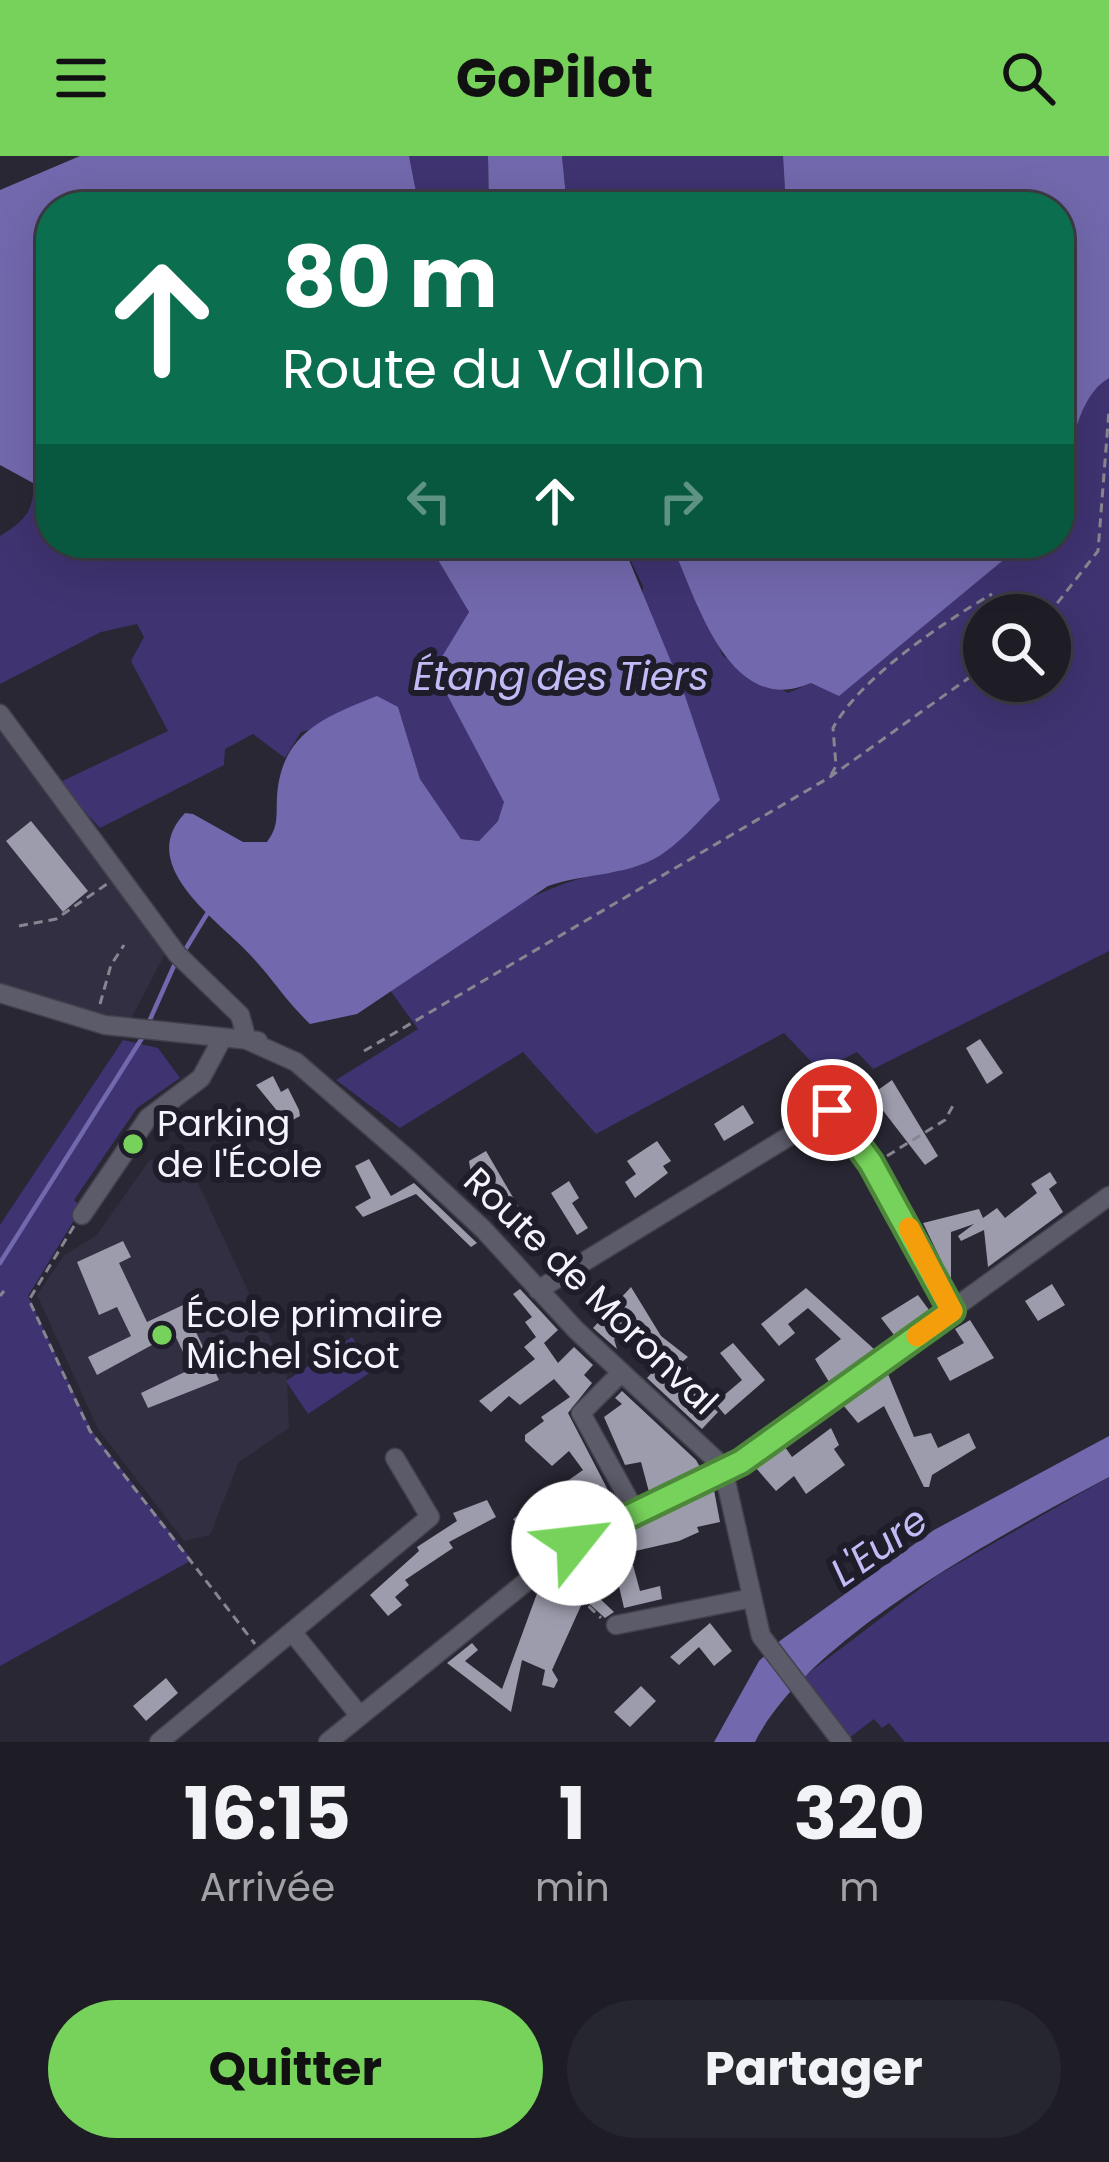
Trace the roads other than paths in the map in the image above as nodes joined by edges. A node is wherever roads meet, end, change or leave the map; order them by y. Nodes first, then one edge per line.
1 (0, 714) edge
2 (0, 993) edge
3 (222, 1039) junction
4 (247, 1040) junction
5 (1109, 1196) edge
6 (82, 1215) road end
7 (538, 1290) junction
8 (952, 1311) junction
9 (621, 1373) junction
10 (395, 1458) dead end
11 (722, 1472) junction
12 (634, 1510) junction
13 (752, 1598) junction
14 (616, 1625) road end
15 (292, 1633) junction
16 (360, 1716) junction
17 (159, 1742) edge
18 (328, 1742) edge
19 (842, 1742) edge

1 - 4 street
2 - 3 street, Route de Moronval
3 - 4 street, Route de Moronval
3 - 6 street
4 - 7 street, Route de Moronval
5 - 8 street
7 - 8 street
7 - 9 street, Route de Moronval
8 - 11 street
9 - 11 street, Route de Moronval
9 - 12 street
10 - 15 street
11 - 12 street
11 - 13 street
12 - 16 street
13 - 14 street
13 - 19 street
15 - 16 street
15 - 17 street
16 - 18 street

